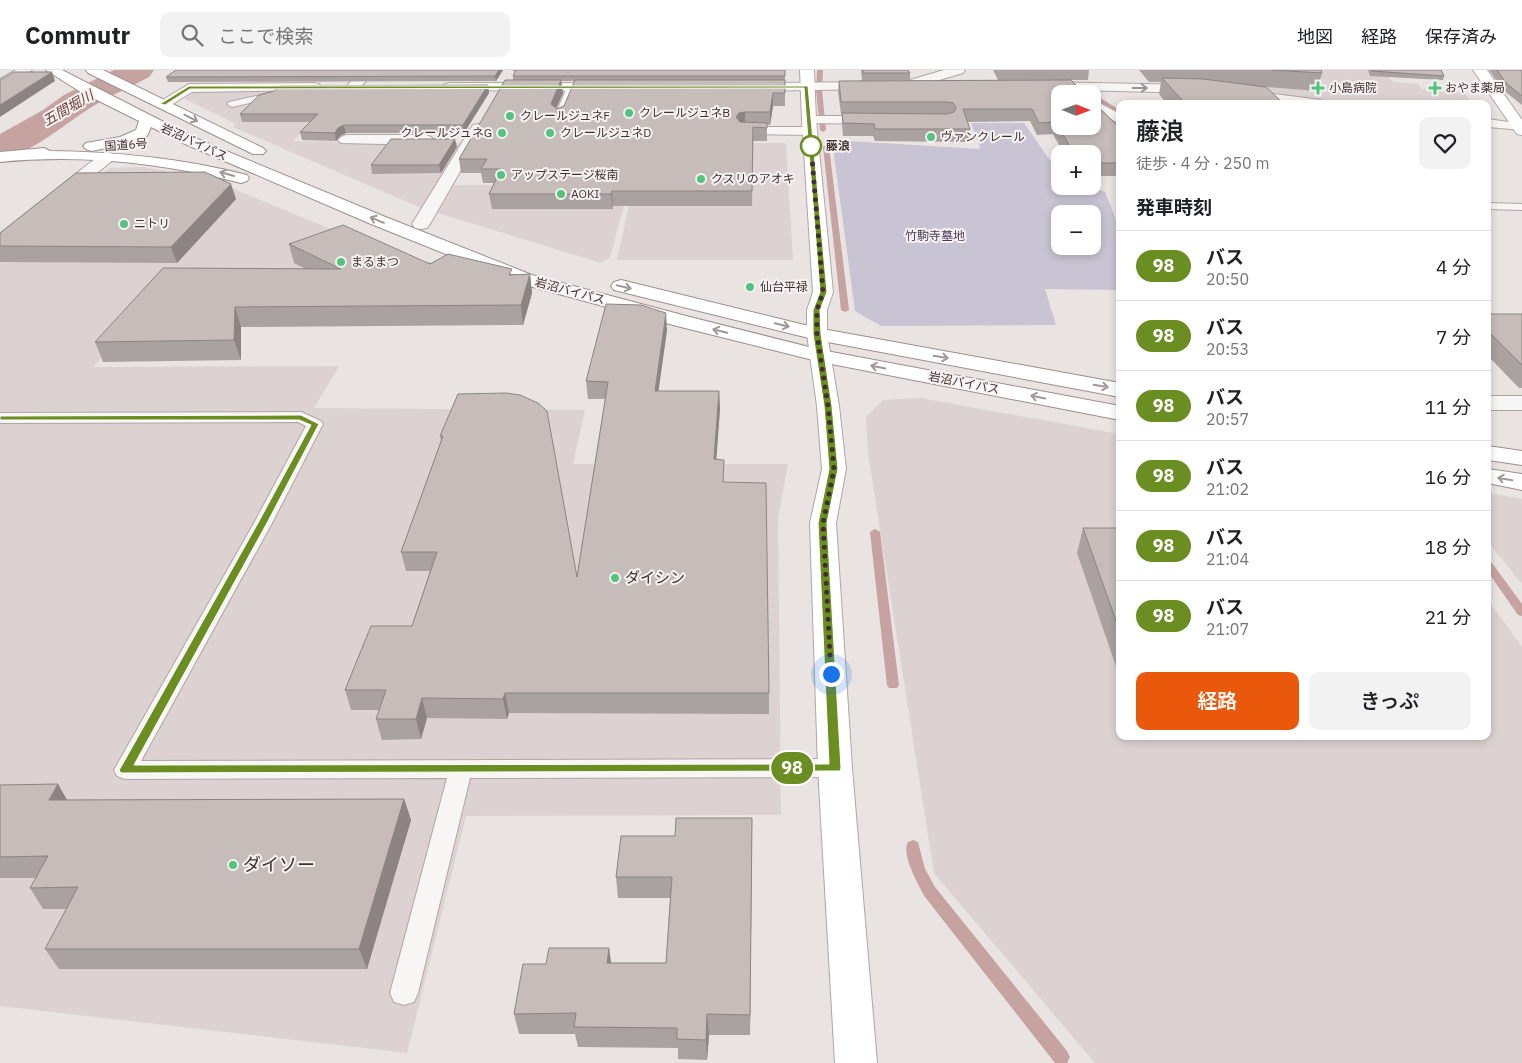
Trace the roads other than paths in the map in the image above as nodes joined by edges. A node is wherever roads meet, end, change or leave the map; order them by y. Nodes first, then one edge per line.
1 (25, 70) edge
2 (53, 70) edge
3 (93, 70) edge
4 (368, 70) edge
5 (958, 70) edge
6 (1080, 70) edge
7 (1480, 70) edge
8 (204, 76) edge
9 (809, 81) edge
10 (504, 82) junction
11 (277, 83) junction
12 (613, 84) edge
13 (0, 85) edge
14 (1091, 85) edge
15 (905, 86) junction
16 (954, 86) edge
17 (1029, 86) edge
18 (1051, 86) edge
19 (325, 87) edge
20 (372, 87) edge
21 (432, 87) edge
22 (572, 87) junction
23 (737, 87) edge
24 (1101, 87) edge
25 (189, 88) junction
26 (1208, 90) edge
27 (1226, 92) edge
28 (1277, 100) edge
29 (492, 103) edge
30 (163, 104) junction
31 (232, 104) dead end
32 (1101, 108) edge
33 (1116, 117) edge
34 (484, 118) edge
35 (559, 118) edge
36 (147, 120) junction
37 (897, 120) edge
38 (816, 123) junction
39 (1491, 124) edge
40 (1520, 129) edge
41 (745, 131) edge
42 (346, 140) edge
43 (470, 140) junction
44 (190, 141) junction
45 (82, 148) junction
46 (251, 148) junction
47 (27, 155) junction
48 (0, 157) edge
49 (107, 157) junction
50 (1491, 206) edge
51 (1522, 206) edge
52 (421, 224) junction
53 (0, 243) edge
54 (520, 257) dead end
55 (504, 272) junction
56 (600, 280) dead end
57 (819, 345) junction
58 (1116, 389) edge
59 (1491, 403) edge
60 (1522, 403) edge
61 (1116, 412) edge
62 (0, 418) edge
63 (1491, 453) edge
64 (1522, 458) edge
65 (1491, 477) edge
66 (1522, 482) edge
67 (835, 768) junction
68 (461, 769) junction
69 (404, 993) dead end
70 (856, 1063) edge

1 - 13 street
2 - 36 main road, 岩沼バイパス
3 - 30 main road, 岩沼バイパス
4 - 20 street
5 - 15 street
6 - 14 street
7 - 40 main road
8 - 25 street
9 - 15 street
9 - 23 street
9 - 38 main road
10 - 21 street
10 - 22 street
10 - 29 street
11 - 19 street
11 - 25 street
11 - 31 lane
12 - 22 street
15 - 16 street
17 - 18 street
22 - 35 lane
24 -> 26 street
25 - 30 street
27 - 28 street
30 -> 46 main road, 岩沼バイパス
32 - 33 street
34 - 43 street
36 - 44 main road, 岩沼バイパス
36 - 45 main road
37 - 38 street
38 - 41 street
38 - 57 main road
39 - 40 street
42 - 43 street
43 - 52 street
44 - 45 main road, 国道6号
44 - 46 main road, 国道6号
55 -> 44 main road, 岩沼バイパス
45 - 47 main road, 国道6号
46 - 52 main road, 岩沼バイパス
47 - 48 main road, 国道6号
47 - 49 main road
49 - 53 street
55 -> 49 main road
50 - 51 lane
52 - 54 main road, 岩沼バイパス
57 -> 55 main road, 岩沼バイパス
56 -> 57 main road, 岩沼バイパス
57 -> 58 main road, 岩沼バイパス
61 -> 57 main road, 岩沼バイパス
57 - 67 main road
59 - 60 street
62 - 68 lane
63 - 64 main road
66 -> 65 main road
67 - 68 lane
67 - 70 main road
68 - 69 lane

